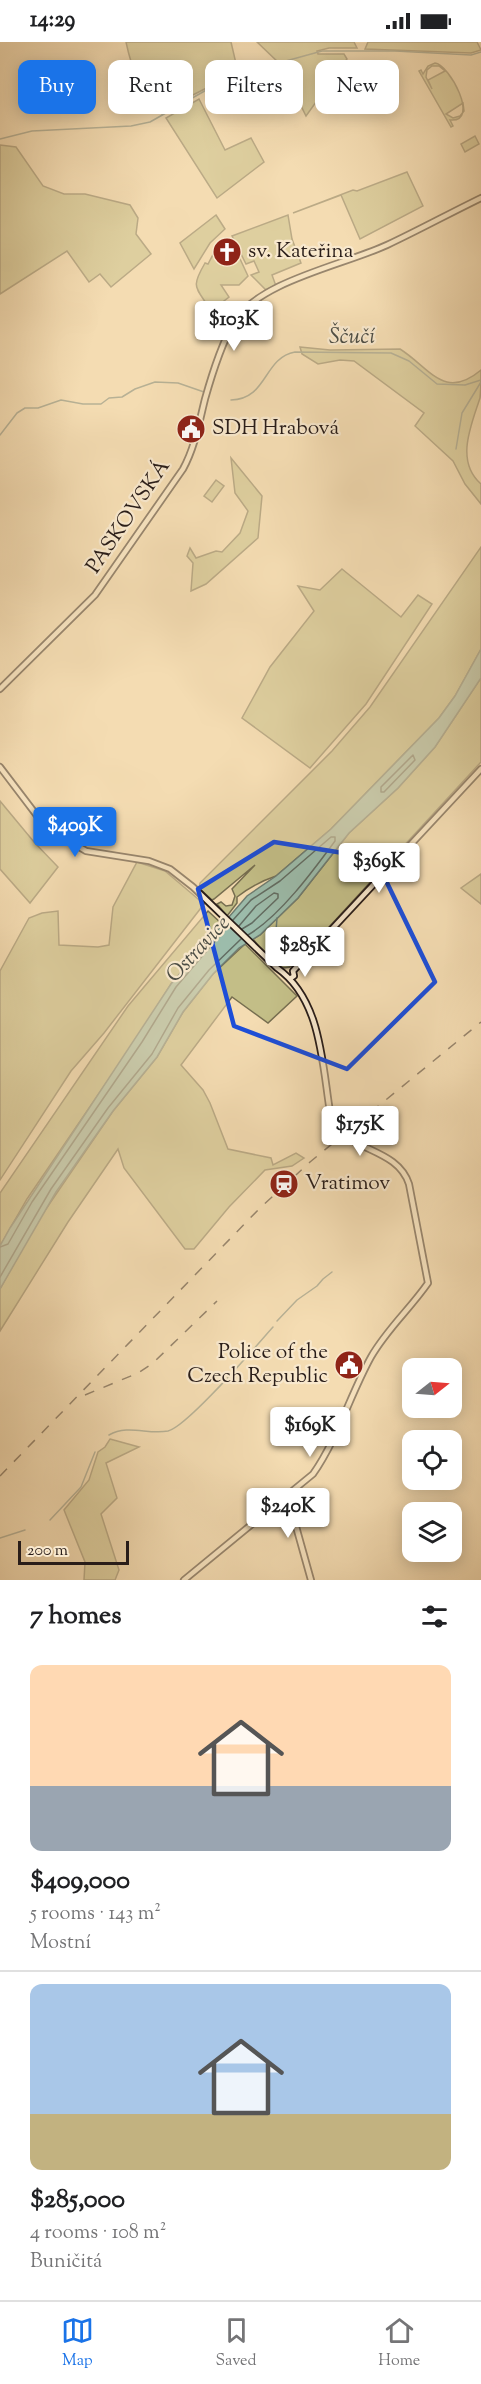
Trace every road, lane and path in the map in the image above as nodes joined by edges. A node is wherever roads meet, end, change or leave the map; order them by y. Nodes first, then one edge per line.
1 (481, 198) edge
2 (0, 689) edge
3 (0, 767) edge
4 (481, 769) edge
5 (293, 971) junction
6 (286, 973) junction
7 (291, 978) junction
8 (290, 1495) junction
9 (184, 1580) edge
10 (311, 1580) edge

1 - 2 main road, PASKOVSKÁ
3 - 6 main road
4 - 5 main road
5 - 6 main road
5 - 7 main road
6 - 7 main road
7 - 8 main road
8 - 9 main road
8 - 10 main road

